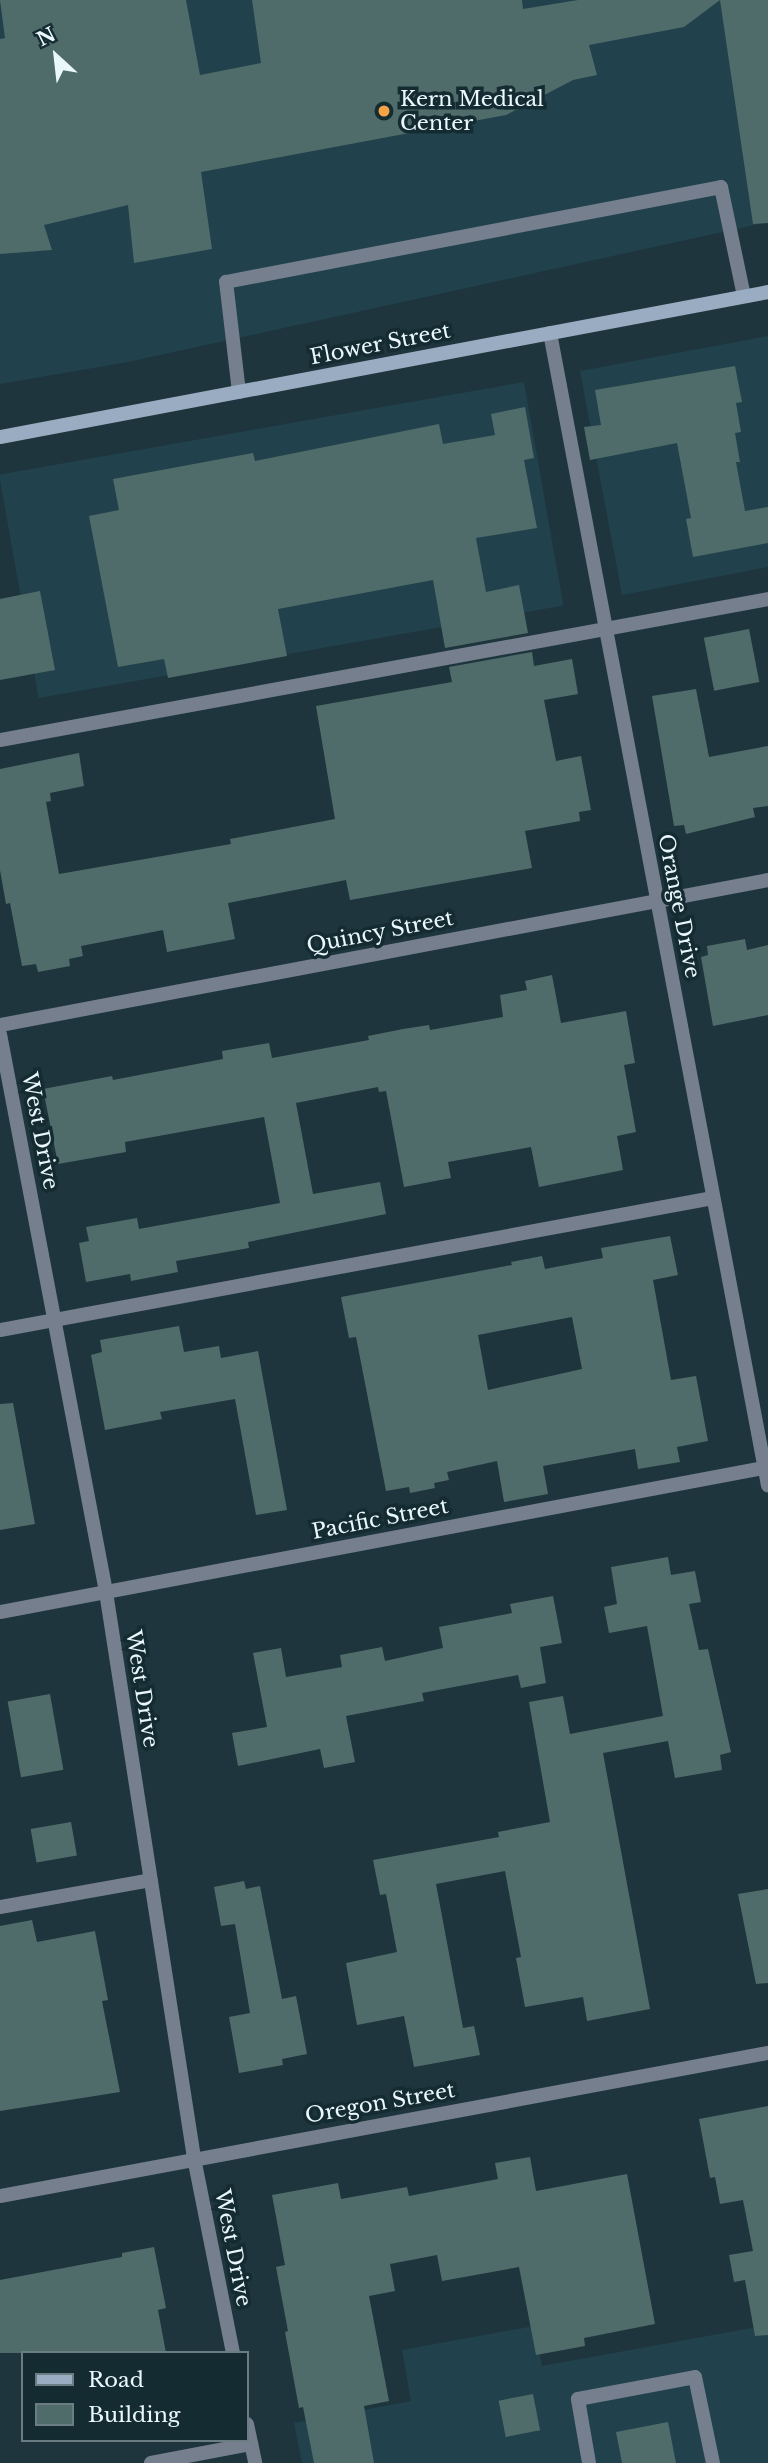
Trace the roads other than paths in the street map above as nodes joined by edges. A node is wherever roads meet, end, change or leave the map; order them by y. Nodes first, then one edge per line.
1 (768, 292) edge
2 (744, 296) junction
3 (550, 333) junction
4 (239, 392) junction
5 (0, 437) edge
6 (768, 598) edge
7 (605, 629) junction
8 (0, 740) edge
9 (768, 880) edge
10 (657, 901) junction
11 (0, 1025) edge
12 (0, 1034) edge
13 (713, 1198) junction
14 (54, 1320) junction
15 (0, 1330) edge
16 (766, 1468) edge
17 (768, 1486) edge
18 (106, 1592) junction
19 (0, 1612) edge
20 (151, 1880) junction
21 (0, 1908) edge
22 (768, 2053) edge
23 (194, 2158) junction
24 (0, 2196) edge
25 (233, 2351) edge
26 (248, 2429) edge
27 (251, 2444) junction
28 (151, 2463) edge
29 (254, 2463) edge
30 (589, 2463) edge
31 (713, 2463) edge

1 - 2 street, Flower Street
2 - 3 street, Flower Street
2 - 4 street
3 - 4 street, Flower Street
3 - 7 street, Orange Drive
4 - 5 street, Flower Street
6 - 7 street
7 - 8 street
7 - 10 street, Orange Drive
9 - 10 street, Quincy Street
10 - 11 street, Quincy Street
10 - 13 street, Orange Drive
12 - 14 street, West Drive
13 - 14 street
13 - 16 street, Orange Drive
14 - 15 street
14 - 18 street, West Drive
16 - 17 street, Orange Drive
16 - 18 street, Pacific Street
18 - 19 street, Pacific Street
18 - 20 street, West Drive
20 - 21 street
20 - 23 street, West Drive
22 - 23 street, Oregon Street
23 - 24 street, Oregon Street
23 - 25 street, West Drive
26 - 27 street
27 - 28 street
27 - 29 street
30 - 31 street

